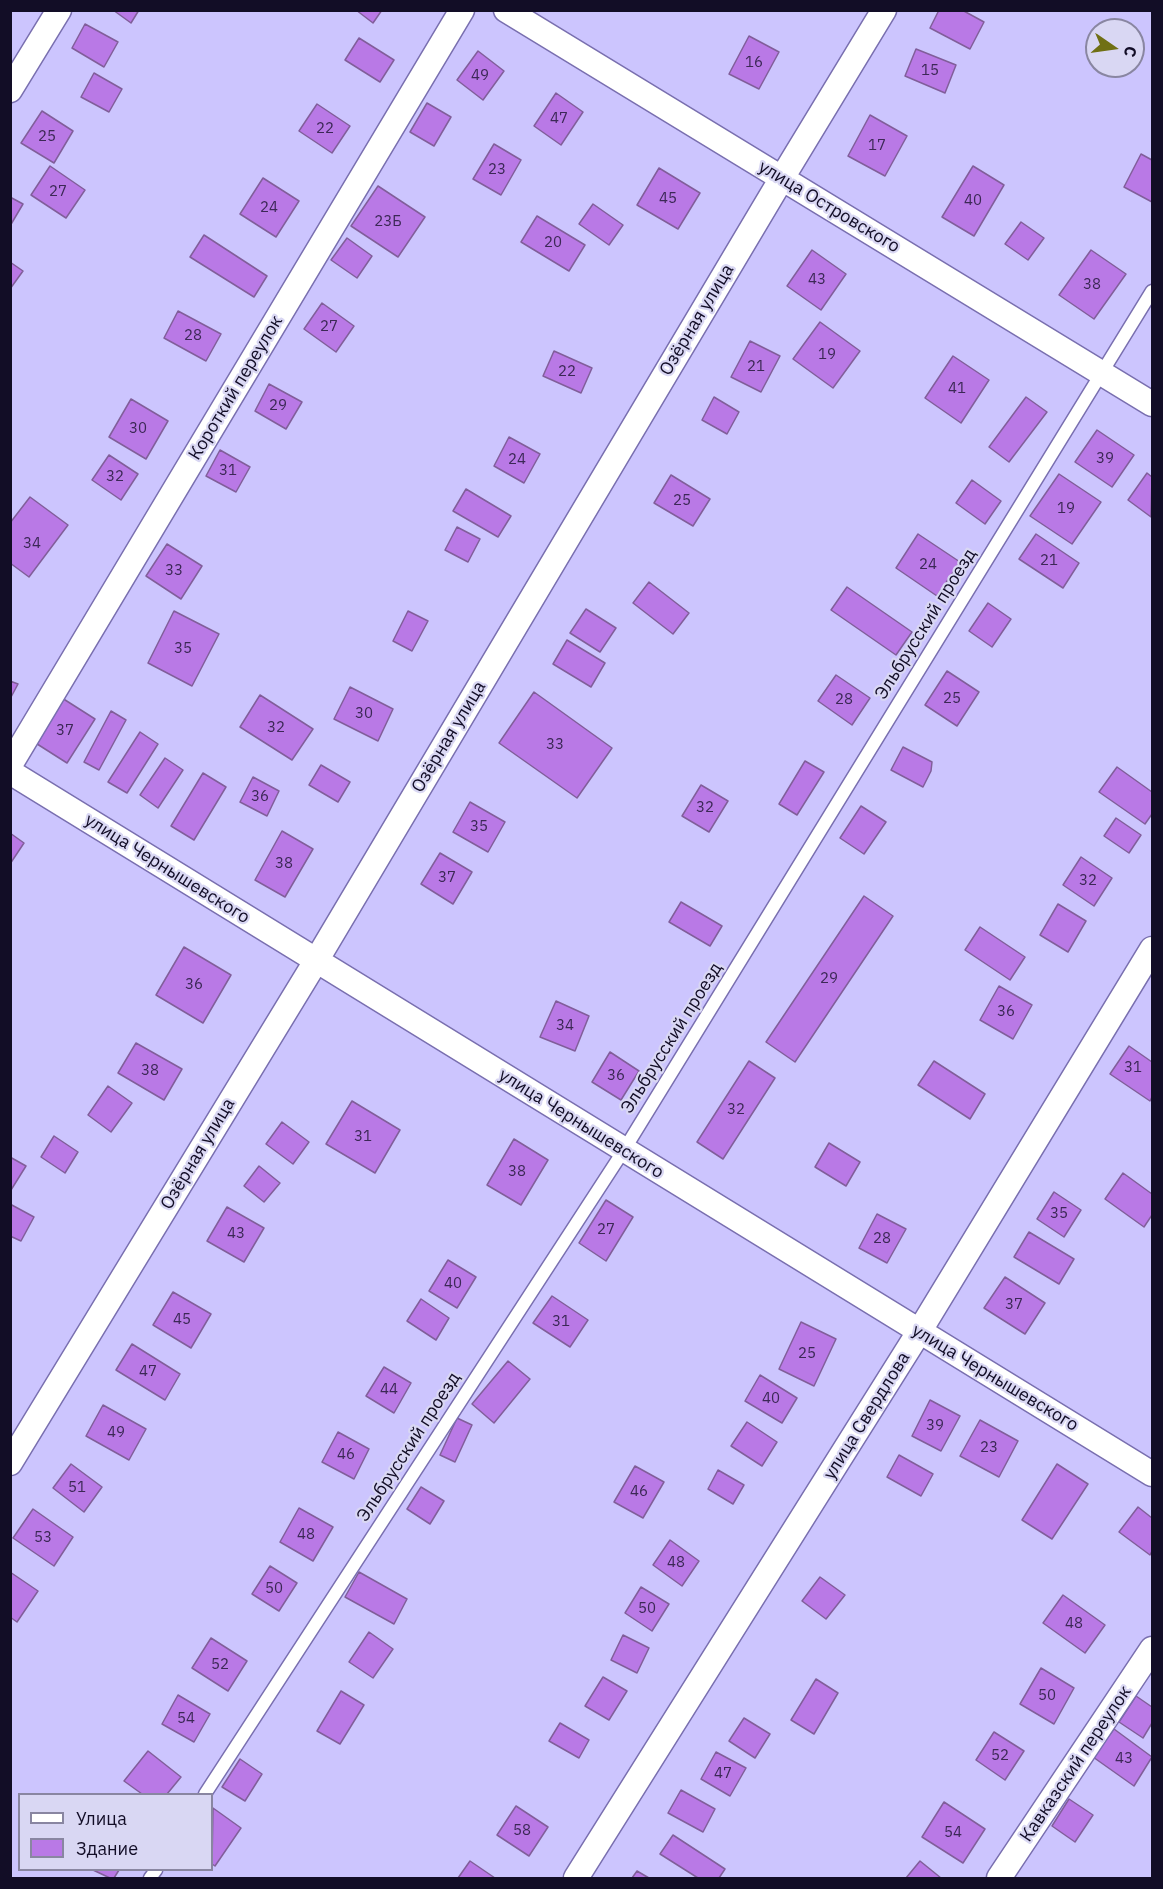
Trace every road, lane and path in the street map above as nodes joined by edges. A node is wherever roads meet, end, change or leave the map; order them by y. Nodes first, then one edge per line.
1 (59, 10) edge
2 (462, 10) edge
3 (506, 10) edge
4 (885, 10) edge
5 (10, 90) edge
6 (782, 178) junction
7 (1152, 291) edge
8 (1102, 374) junction
9 (1152, 404) edge
10 (10, 765) edge
11 (10, 772) edge
12 (1152, 949) edge
13 (315, 961) junction
14 (624, 1150) junction
15 (919, 1332) junction
16 (10, 1463) edge
17 (1152, 1474) edge
18 (1152, 1649) edge
19 (206, 1793) edge
20 (576, 1878) edge
21 (999, 1878) edge

1 - 5 street
2 - 10 street, Короткий переулок
3 - 6 street, улица Островского
4 - 6 street, Озёрная улица
6 - 8 street, улица Островского
6 - 13 street, Озёрная улица
7 - 8 lane, Эльбрусский проезд
8 - 9 street, улица Островского
8 - 14 lane, Эльбрусский проезд
11 - 13 street, улица Чернышевского
12 - 15 street, улица Свердлова
13 - 14 street, улица Чернышевского
13 - 16 street, Озёрная улица
14 - 15 street, улица Чернышевского
14 - 19 lane, Эльбрусский проезд
15 - 17 street, улица Чернышевского
15 - 20 street, улица Свердлова
18 - 21 street, Кавказский переулок

